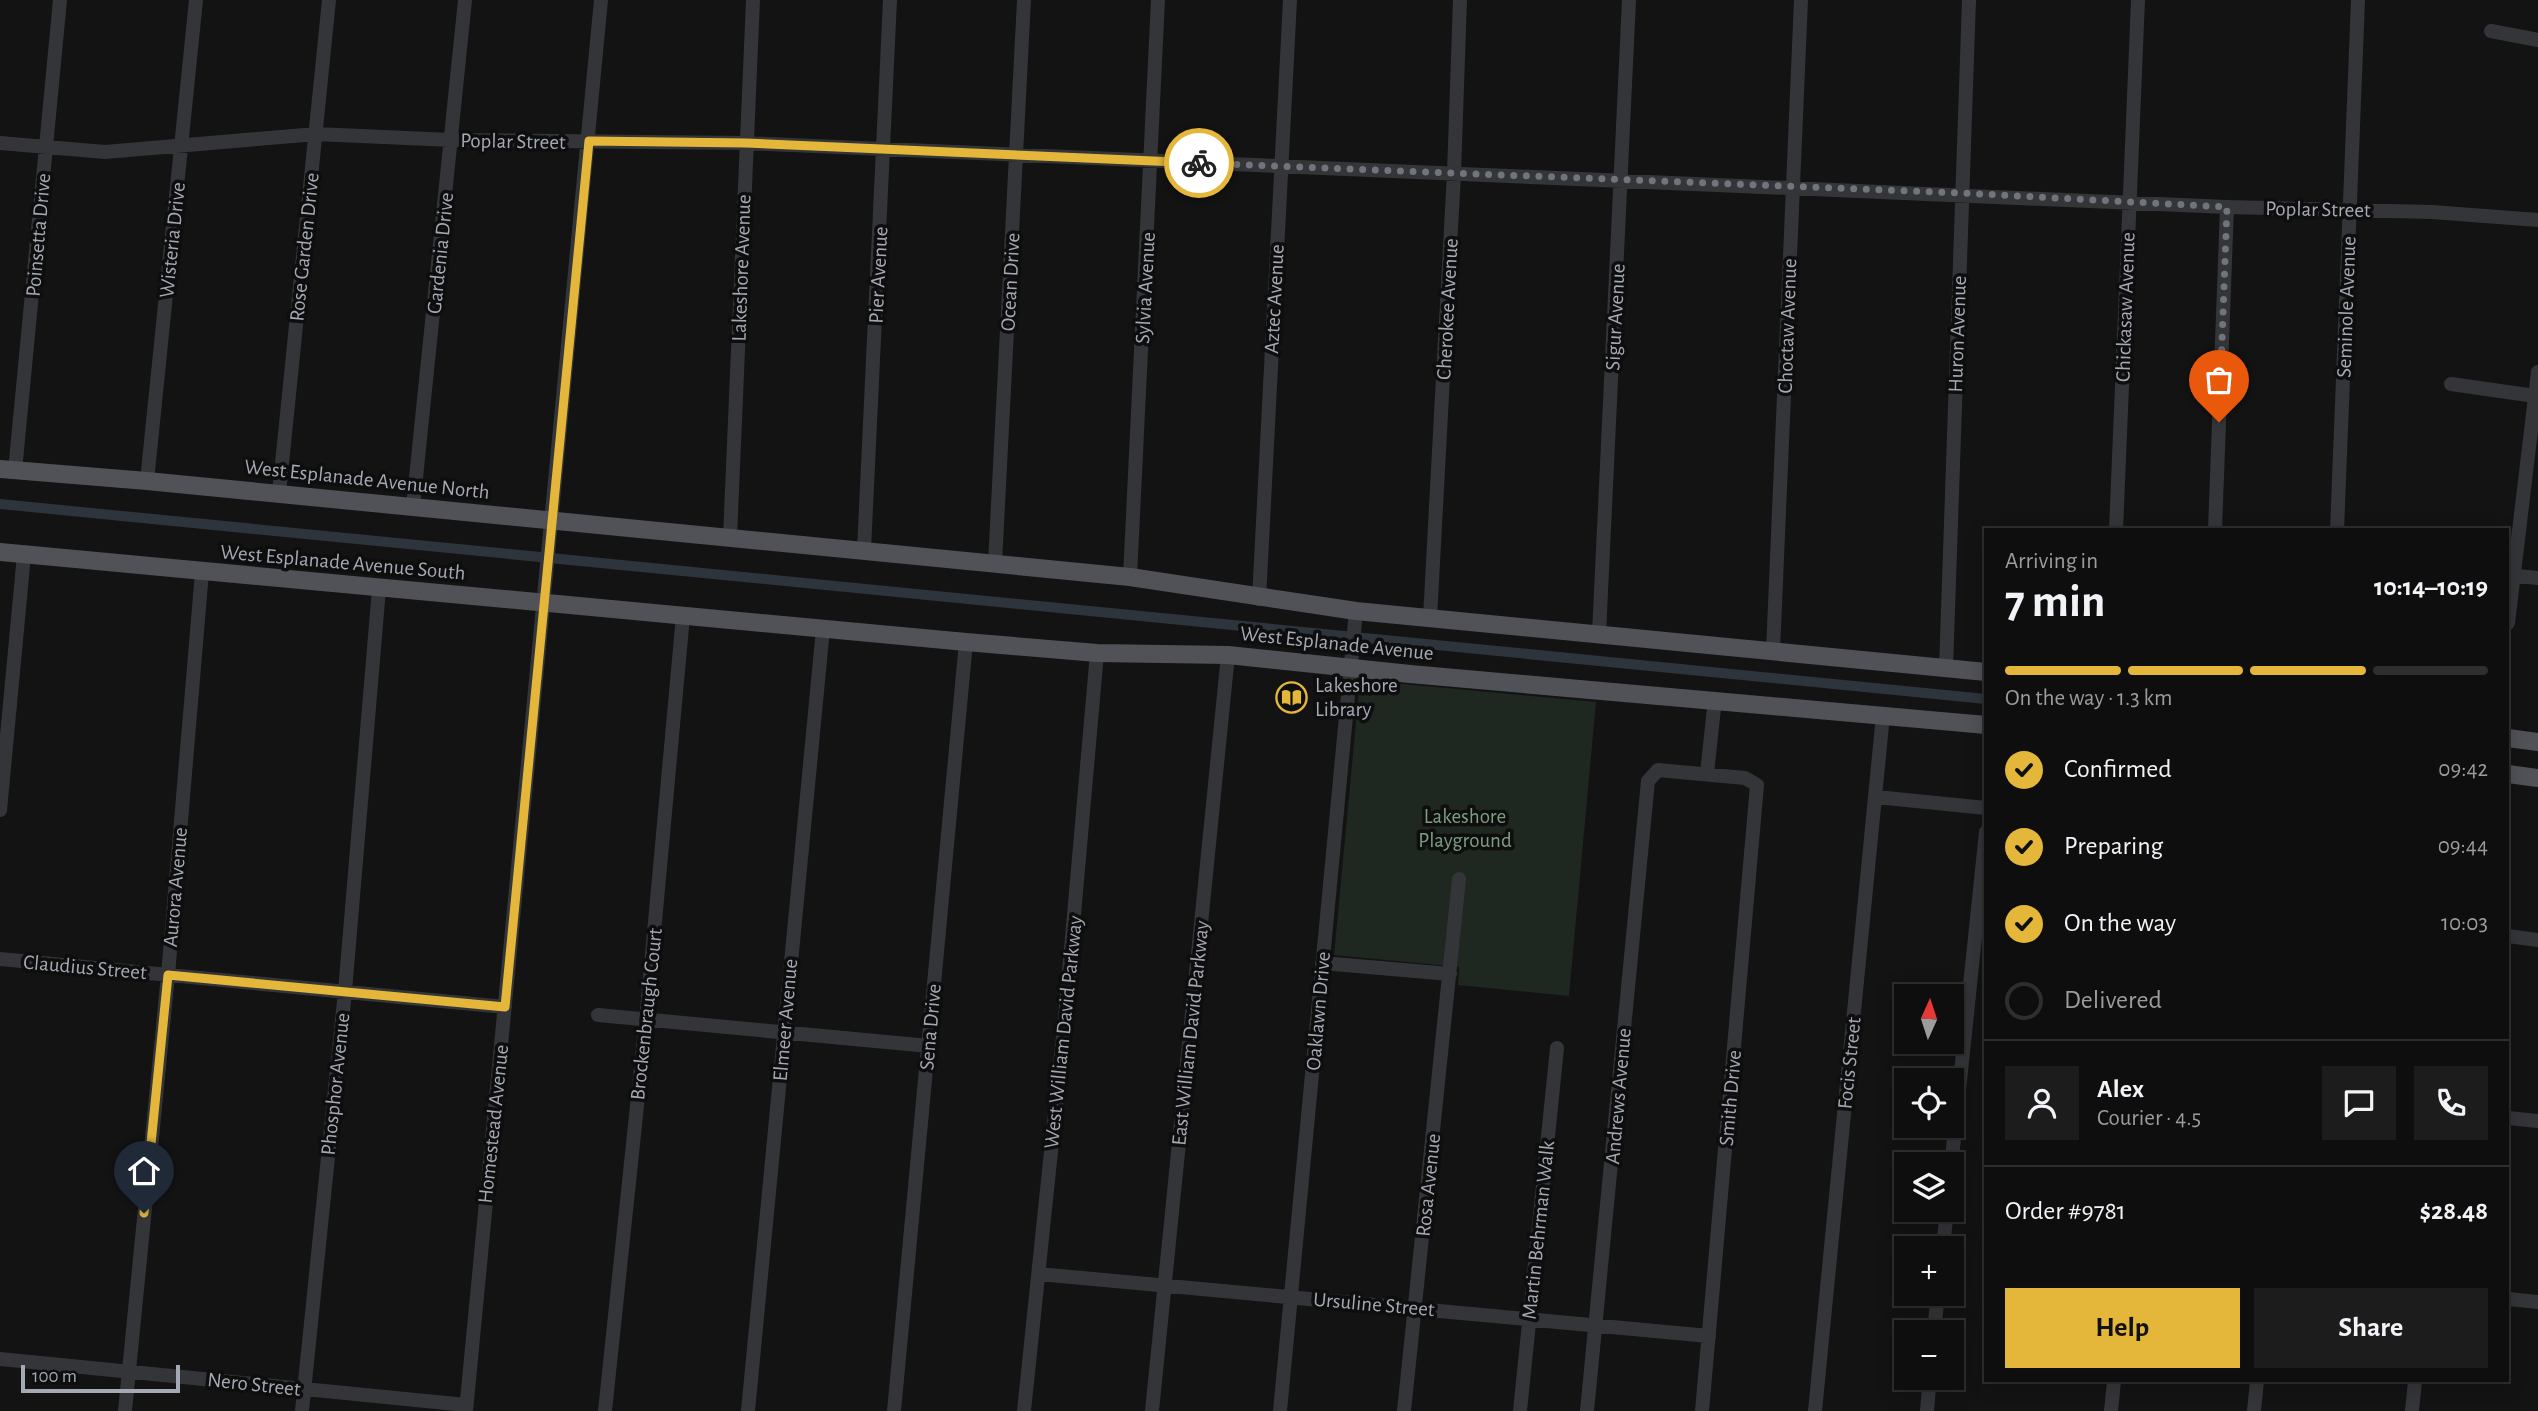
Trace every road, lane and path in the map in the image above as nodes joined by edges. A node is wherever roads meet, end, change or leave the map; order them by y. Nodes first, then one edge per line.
1 (60, 0) edge
2 (196, 0) edge
3 (330, 0) edge
4 (465, 0) edge
5 (601, 0) edge
6 (753, 0) edge
7 (890, 0) edge
8 (1024, 0) edge
9 (1158, 0) edge
10 (1290, 0) edge
11 (1460, 0) edge
12 (1629, 0) edge
13 (1801, 0) edge
14 (1969, 0) edge
15 (2138, 0) edge
16 (2358, 0) edge
17 (2491, 31) dead end
18 (2538, 40) edge
19 (316, 134) junction
20 (452, 140) junction
21 (589, 141) junction
22 (0, 143) edge
23 (746, 143) junction
24 (46, 147) junction
25 (181, 148) junction
26 (884, 149) junction
27 (1016, 155) junction
28 (1151, 161) junction
29 (1281, 167) junction
30 (1454, 173) junction
31 (1622, 180) junction
32 (1793, 186) junction
33 (1962, 193) junction
34 (2130, 202) junction
35 (2227, 207) junction
36 (2350, 210) junction
37 (2538, 220) edge
38 (2538, 372) edge
39 (2451, 384) dead end
40 (2535, 396) junction
41 (8, 470) edge
42 (147, 481) junction
43 (279, 494) junction
44 (414, 507) junction
45 (551, 520) junction
46 (2116, 528) edge
47 (2214, 528) edge
48 (2337, 528) edge
49 (730, 537) junction
50 (864, 550) junction
51 (0, 552) edge
52 (24, 555) junction
53 (995, 563) junction
54 (202, 572) junction
55 (2511, 575) edge
56 (1130, 577) junction
57 (2538, 578) edge
58 (379, 589) junction
59 (1259, 598) junction
60 (543, 602) junction
61 (2509, 607) edge
62 (683, 616) junction
63 (1356, 616) junction
64 (1430, 618) junction
65 (823, 629) junction
66 (1599, 634) junction
67 (966, 642) junction
68 (1773, 651) junction
69 (1097, 653) junction
70 (1228, 655) junction
71 (1352, 660) junction
72 (1946, 668) junction
73 (1984, 672) edge
74 (1715, 699) junction
75 (1883, 715) junction
76 (1984, 725) edge
77 (2509, 738) edge
78 (2538, 742) edge
79 (1707, 772) junction
80 (2509, 774) edge
81 (2538, 778) edge
82 (1876, 797) junction
83 (1984, 808) edge
84 (0, 810) edge
85 (1984, 851) edge
86 (1459, 879) dead end
87 (2509, 936) edge
88 (2538, 940) edge
89 (0, 959) edge
90 (1322, 962) junction
91 (1451, 966) junction
92 (168, 975) junction
93 (345, 992) junction
94 (505, 1007) junction
95 (598, 1015) dead end
96 (646, 1020) junction
97 (784, 1033) junction
98 (929, 1046) junction
99 (1557, 1048) dead end
100 (2509, 1118) edge
101 (2538, 1121) edge
102 (1953, 1152) edge
103 (1039, 1274) junction
104 (1165, 1285) junction
105 (1291, 1296) junction
106 (2509, 1298) edge
107 (2538, 1302) edge
108 (1415, 1307) junction
109 (1529, 1318) junction
110 (1595, 1325) junction
111 (1709, 1336) junction
112 (0, 1359) edge
113 (129, 1371) junction
114 (2114, 1382) edge
115 (2257, 1382) edge
116 (2416, 1382) edge
117 (304, 1390) junction
118 (1929, 1390) edge
119 (466, 1408) edge
120 (125, 1411) edge
121 (302, 1411) edge
122 (605, 1411) edge
123 (748, 1411) edge
124 (894, 1411) edge
125 (1024, 1411) edge
126 (1152, 1411) edge
127 (1280, 1411) edge
128 (1405, 1411) edge
129 (1520, 1411) edge
130 (1587, 1411) edge
131 (1702, 1411) edge
132 (1815, 1411) edge
133 (1927, 1411) edge
134 (2111, 1411) edge
135 (2254, 1411) edge
136 (2412, 1411) edge

1 - 24 street, Poinsetta Drive
2 - 25 street, Wisteria Drive
3 - 19 street, Rose Garden Drive
4 - 20 street, Gardenia Drive
5 - 21 street, Homestead Avenue
6 - 23 street, Lakeshore Avenue
7 - 26 street, Pier Avenue
8 - 27 street, Ocean Drive
9 - 28 street, Sylvia Avenue
10 - 29 street, Aztec Avenue
11 - 30 street, Cherokee Avenue
12 - 31 street, Sigur Avenue
13 - 32 street, Choctaw Avenue
14 - 33 street, Huron Avenue
15 - 34 street, Chickasaw Avenue
16 - 36 street, Seminole Avenue
17 - 18 street
19 - 20 street, Poplar Street
19 - 25 street, Poplar Street
19 - 43 street, Rose Garden Drive
20 - 21 street, Poplar Street
20 - 44 street, Gardenia Drive
21 - 23 street, Poplar Street
21 - 45 street, Homestead Avenue
22 - 24 street, Poplar Street
23 - 26 street, Poplar Street
23 - 49 street, Lakeshore Avenue
24 - 25 street, Poplar Street
24 - 41 street, Poinsetta Drive
25 - 42 street, Wisteria Drive
26 - 27 street, Poplar Street
26 - 50 street, Pier Avenue
27 - 28 street, Poplar Street
27 - 53 street, Ocean Drive
28 - 29 street, Poplar Street
28 - 56 street, Sylvia Avenue
29 - 30 street, Poplar Street
29 - 59 street, Aztec Avenue
30 - 31 street, Poplar Street
30 - 64 street, Cherokee Avenue
31 - 32 street, Poplar Street
31 - 66 street, Sigur Avenue
32 - 33 street, Poplar Street
32 - 68 street, Choctaw Avenue
33 - 34 street, Poplar Street
33 - 72 street, Huron Avenue
34 - 35 street, Poplar Street
34 - 46 street, Chickasaw Avenue
35 - 36 street, Poplar Street
35 - 47 street
36 - 37 street, Poplar Street
36 - 48 street, Seminole Avenue
38 - 40 street
39 - 40 street
40 - 55 street
41 - 42 main road, West Esplanade Avenue North
42 - 43 main road, West Esplanade Avenue North
43 - 44 main road, West Esplanade Avenue North
44 - 45 main road, West Esplanade Avenue North
45 - 49 main road, West Esplanade Avenue North
45 - 60 street, Homestead Avenue
49 - 50 main road, West Esplanade Avenue
50 - 53 main road, West Esplanade Avenue
51 - 52 main road, West Esplanade Avenue South
52 - 54 main road, West Esplanade Avenue South
52 - 84 street
53 - 56 main road, West Esplanade Avenue
54 - 58 main road, West Esplanade Avenue South
54 - 92 street, Aurora Avenue
55 - 57 street
55 - 61 street
56 - 59 main road, West Esplanade Avenue
58 - 60 main road, West Esplanade Avenue South
58 - 93 street, Phosphor Avenue
59 - 63 main road, West Esplanade Avenue
60 - 62 main road, West Esplanade Avenue South
60 - 94 street, Homestead Avenue
62 - 65 main road, West Esplanade Avenue
62 - 96 street, Brockenbraugh Court
63 - 64 main road, West Esplanade Avenue
63 - 71 street, Oaklawn Drive
64 - 66 main road, West Esplanade Avenue
65 - 67 main road, West Esplanade Avenue
65 - 97 street, Elmeer Avenue
66 - 68 main road, West Esplanade Avenue
67 - 69 main road, West Esplanade Avenue
67 - 98 street, Sena Drive
68 - 72 main road, West Esplanade Avenue
69 - 70 main road, West Esplanade Avenue
69 - 103 street, West William David Parkway
70 - 71 main road, West Esplanade Avenue
70 - 104 street, East William David Parkway
71 - 74 main road, West Esplanade Avenue
71 - 90 street, Oaklawn Drive
72 - 73 main road, West Esplanade Avenue
74 - 75 main road, West Esplanade Avenue
74 - 79 street
75 - 76 main road, West Esplanade Avenue
75 - 82 street, Focis Street
77 - 78 main road
79 - 110 street, Andrews Avenue
79 - 111 street, Smith Drive
80 - 81 main road
82 - 83 street
82 - 132 street, Focis Street
85 - 102 street
86 - 91 street, Rosa Avenue
87 - 88 street
89 - 92 street, Claudius Street
90 - 91 street
90 - 105 street, Oaklawn Drive
91 - 108 street, Rosa Avenue
92 - 93 street, Claudius Street
92 - 113 street, Aurora Avenue
93 - 94 street, Claudius Street
93 - 117 street, Phosphor Avenue
94 - 119 street, Homestead Avenue
95 - 96 street
96 - 97 street
96 - 122 street, Brockenbraugh Court
97 - 98 street
97 - 123 street, Elmeer Avenue
98 - 124 street, Sena Drive
99 - 109 street, Martin Behrman Walk
100 - 101 street
103 - 104 street, Ursuline Street
103 - 125 street, West William David Parkway
104 - 105 street, Ursuline Street
104 - 126 street, East William David Parkway
105 - 108 street, Ursuline Street
105 - 127 street, Oaklawn Drive
106 - 107 street
108 - 109 street, Ursuline Street
108 - 128 street, Rosa Avenue
109 - 110 street, Ursuline Street
109 - 129 street, Martin Behrman Walk
110 - 111 street, Ursuline Street
110 - 130 street, Andrews Avenue
111 - 131 street, Smith Drive
112 - 113 street, Nero Street
113 - 117 street, Nero Street
113 - 120 street, Aurora Avenue
114 - 134 street
115 - 135 street
116 - 136 street
117 - 119 street, Nero Street
117 - 121 street, Phosphor Avenue
118 - 133 street

